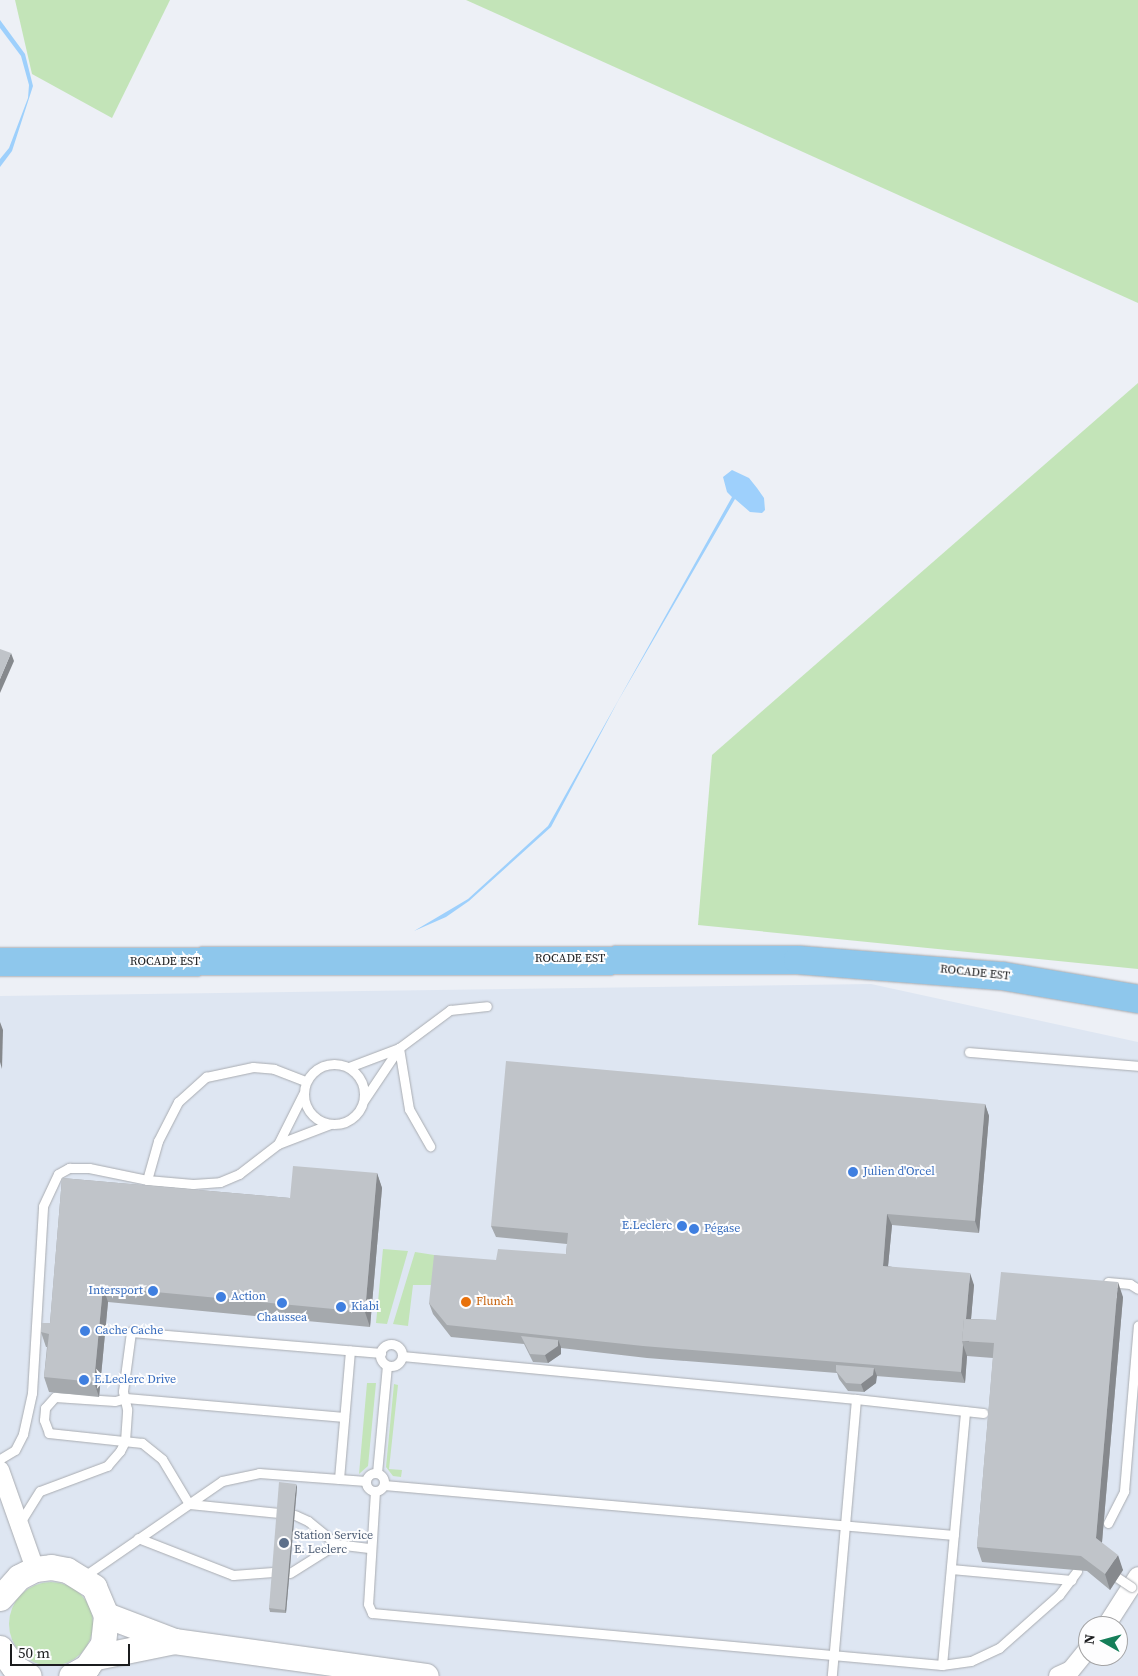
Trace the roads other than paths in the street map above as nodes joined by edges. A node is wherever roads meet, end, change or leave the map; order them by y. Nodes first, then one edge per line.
1 (0, 962) edge
2 (1138, 999) edge
3 (487, 1006) dead end
4 (399, 1048) junction
5 (969, 1052) dead end
6 (1138, 1066) edge
7 (349, 1067) junction
8 (306, 1081) junction
9 (303, 1094) junction
10 (363, 1102) junction
11 (330, 1124) junction
12 (278, 1144) junction
13 (430, 1146) dead end
14 (147, 1180) junction
15 (1093, 1281) edge
16 (1138, 1289) edge
17 (1138, 1326) edge
18 (350, 1350) junction
19 (380, 1352) junction
20 (402, 1356) junction
21 (386, 1365) junction
22 (126, 1398) junction
23 (856, 1399) junction
24 (965, 1411) junction
25 (983, 1413) dead end
26 (344, 1417) junction
27 (125, 1440) junction
28 (0, 1459) edge
29 (0, 1470) edge
30 (377, 1474) junction
31 (339, 1479) junction
32 (366, 1482) junction
33 (384, 1485) junction
34 (375, 1492) junction
35 (189, 1504) junction
36 (279, 1512) edge
37 (295, 1515) edge
38 (1108, 1523) dead end
39 (19, 1524) junction
40 (844, 1526) junction
41 (954, 1536) junction
42 (138, 1538) junction
43 (336, 1544) junction
44 (371, 1548) junction
45 (1100, 1566) edge
46 (35, 1569) junction
47 (951, 1569) junction
48 (1077, 1571) edge
49 (274, 1572) edge
50 (290, 1573) edge
51 (82, 1577) junction
52 (1072, 1580) junction
53 (1136, 1585) edge
54 (2, 1593) edge
55 (106, 1615) junction
56 (1113, 1616) edge
57 (174, 1642) junction
58 (0, 1648) edge
59 (833, 1654) junction
60 (96, 1656) junction
61 (1078, 1662) edge
62 (942, 1665) junction
63 (1068, 1674) edge
64 (29, 1676) edge
65 (71, 1676) edge
66 (426, 1676) edge
67 (832, 1676) edge

1 - 2 main road, ROCADE EST
3 - 4 lane
4 - 7 lane
4 - 10 lane
4 - 13 lane
5 - 6 lane
7 - 8 lane
7 - 10 lane
8 - 9 lane
8 - 14 lane
9 - 11 lane
9 - 12 lane
10 - 11 lane
11 - 12 lane
12 - 14 lane
14 - 28 lane
15 - 16 lane
17 - 38 lane
18 - 19 lane
18 - 22 lane
18 - 26 lane
19 - 20 lane
19 - 21 lane
20 - 21 lane
20 - 23 lane
21 - 30 lane
22 - 26 lane
22 - 27 lane
22 - 27 lane
23 - 24 lane
23 - 40 lane
24 - 25 lane
24 - 41 lane
26 - 31 lane
27 - 35 lane
27 - 39 lane
29 - 39 street
30 - 32 lane
30 - 33 lane
31 - 32 lane
31 - 35 lane
32 - 34 lane
33 - 34 lane
33 - 40 lane
34 - 44 lane
35 - 36 lane
35 - 42 lane
37 - 43 lane
39 - 46 street
40 - 41 lane
40 - 59 lane
41 - 47 lane
42 - 49 lane
42 - 51 lane
43 - 44 lane
43 - 50 lane
44 - 59 lane
45 - 53 lane, bridge
46 - 51 street
46 - 54 street
47 - 52 lane
47 - 62 lane
48 - 52 lane
51 - 55 street
52 - 62 lane
53 - 56 street
55 - 57 street
55 - 60 street
57 - 60 street
57 - 66 street
58 - 64 street
59 - 62 lane
59 - 67 lane
60 - 65 street
61 - 63 street

